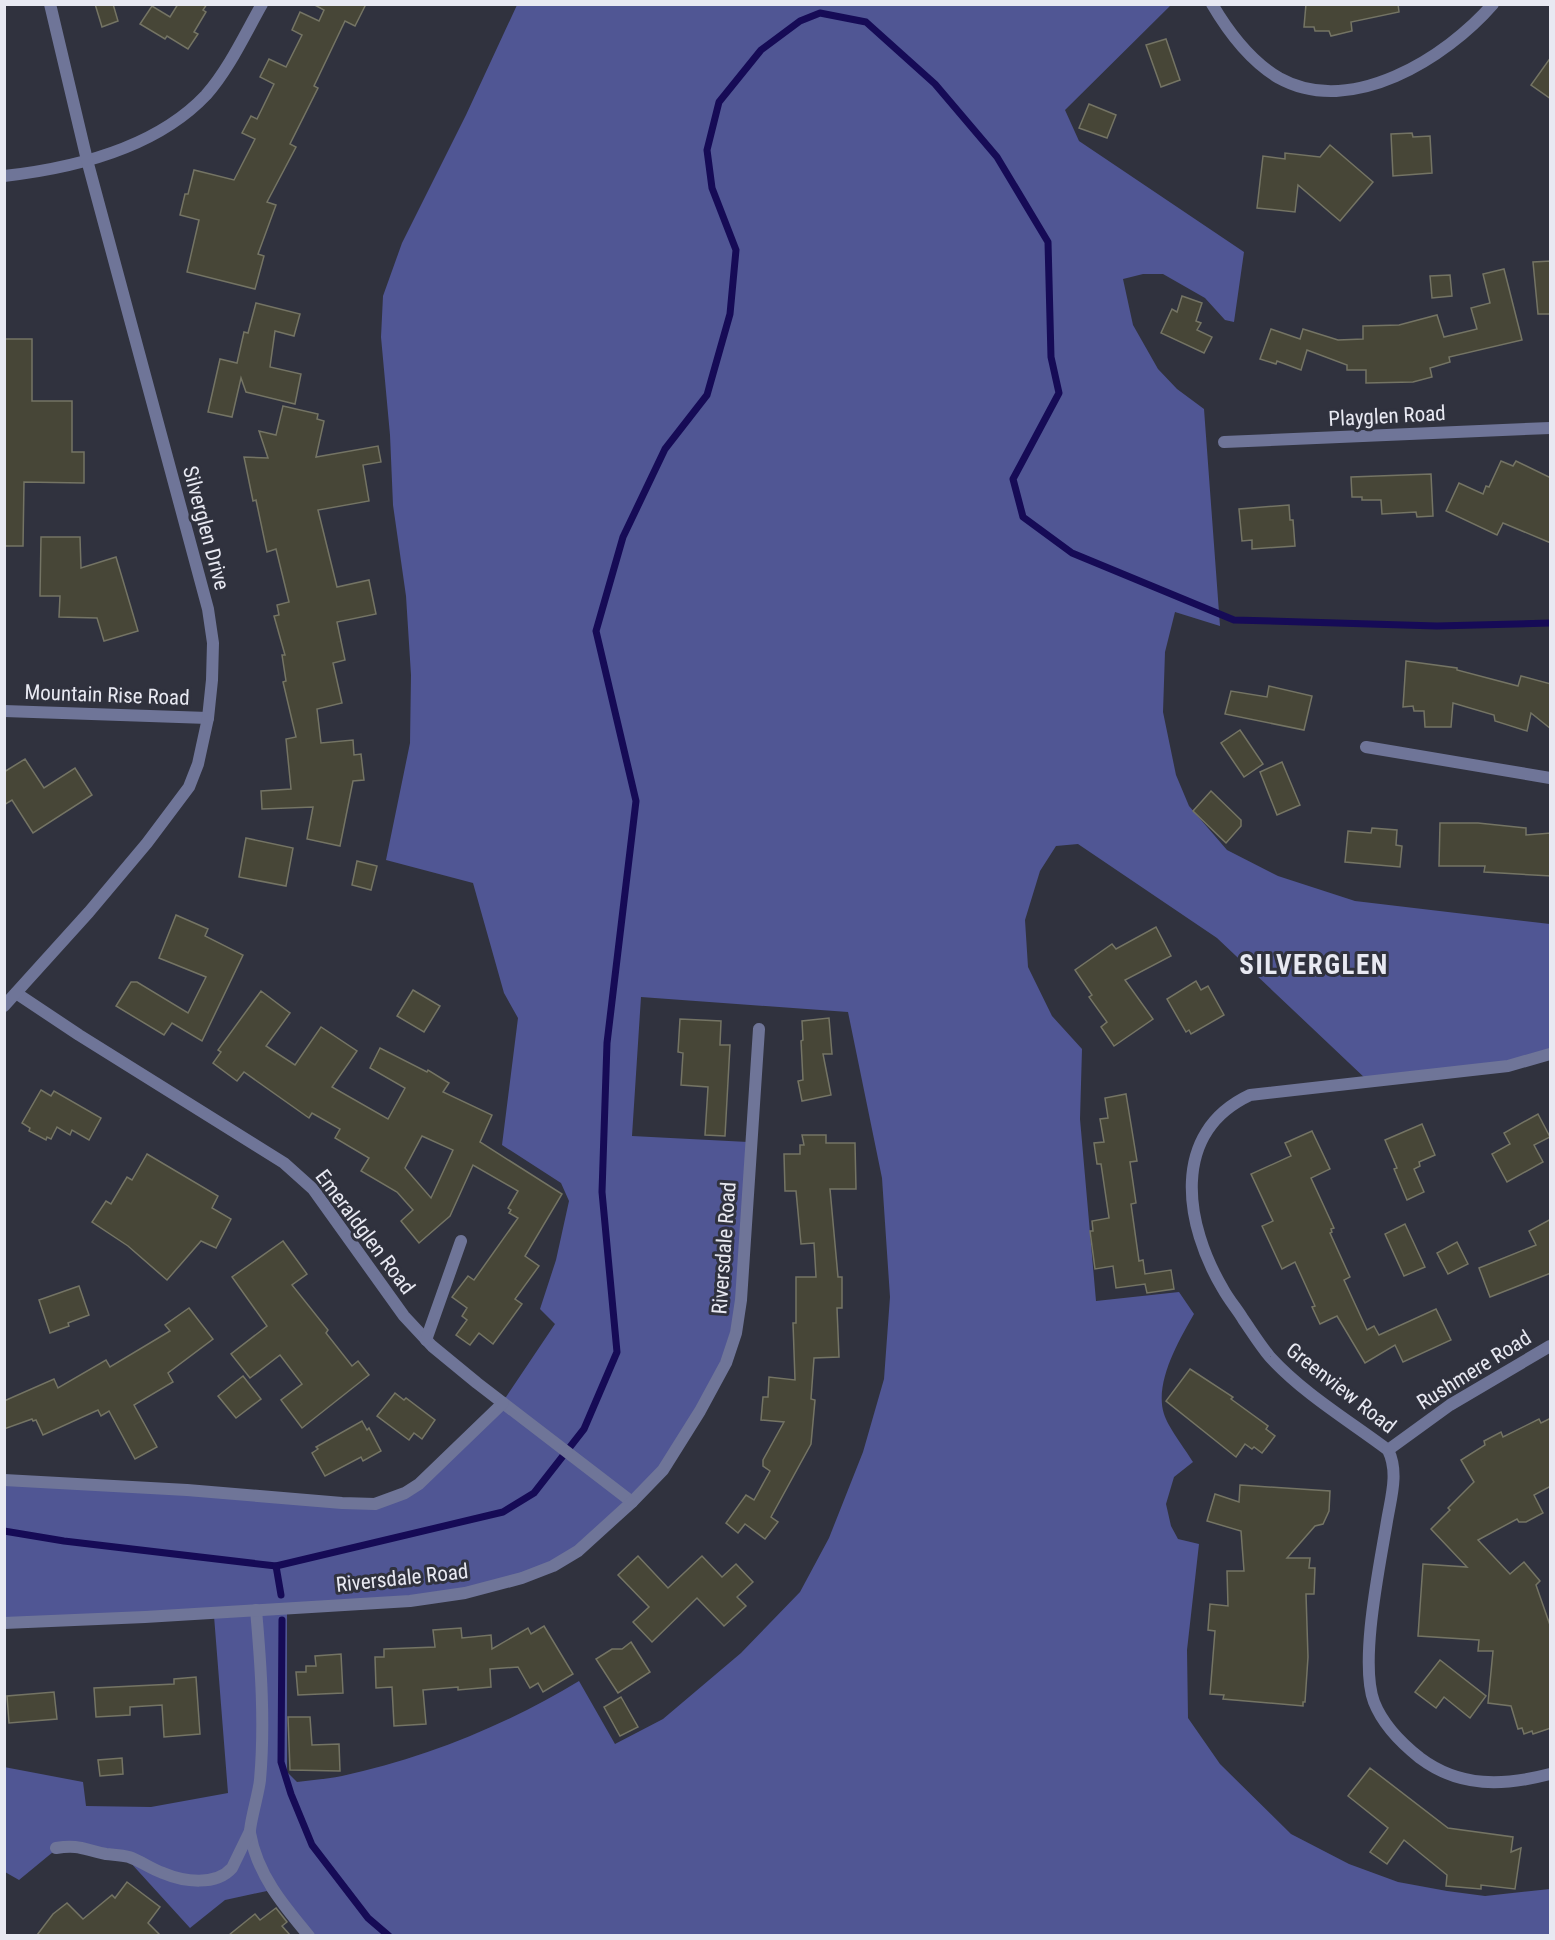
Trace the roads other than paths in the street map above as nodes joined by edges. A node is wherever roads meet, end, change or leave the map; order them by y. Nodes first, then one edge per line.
1 (50, 4) edge
2 (262, 4) edge
3 (1212, 4) edge
4 (1493, 4) edge
5 (87, 160) junction
6 (4, 176) edge
7 (1551, 428) edge
8 (1224, 442) dead end
9 (4, 711) edge
10 (208, 718) junction
11 (1366, 747) dead end
12 (1551, 778) edge
13 (16, 993) junction
14 (4, 1006) edge
15 (759, 1029) dead end
16 (1551, 1054) edge
17 (461, 1241) dead end
18 (426, 1340) junction
19 (1551, 1346) edge
20 (503, 1403) junction
21 (1388, 1450) junction
22 (4, 1480) edge
23 (632, 1502) junction
24 (256, 1611) junction
25 (4, 1623) edge
26 (1551, 1774) edge
27 (250, 1831) junction
28 (56, 1848) dead end
29 (309, 1935) edge

1 - 5 street, Silverglen Drive
2 - 5 street
3 - 4 street
5 - 6 street
5 - 10 street, Silverglen Drive
7 - 8 street, Playglen Road
9 - 10 street, Mountain Rise Road
10 - 13 street, Silverglen Drive
11 - 12 street
13 - 14 street, Silverglen Drive
13 - 18 street, Emeraldglen Road
15 - 23 street, Riversdale Road
16 - 21 street, Greenview Road
17 - 18 street
18 - 20 street, Emeraldglen Road
19 - 21 street, Rushmere Road
20 - 22 street
20 - 23 street, Emeraldglen Road
21 - 26 street, Greenview Road
23 - 24 street, Riversdale Road
24 - 25 street, Riversdale Road
24 - 27 street
27 - 28 street
27 - 29 street

